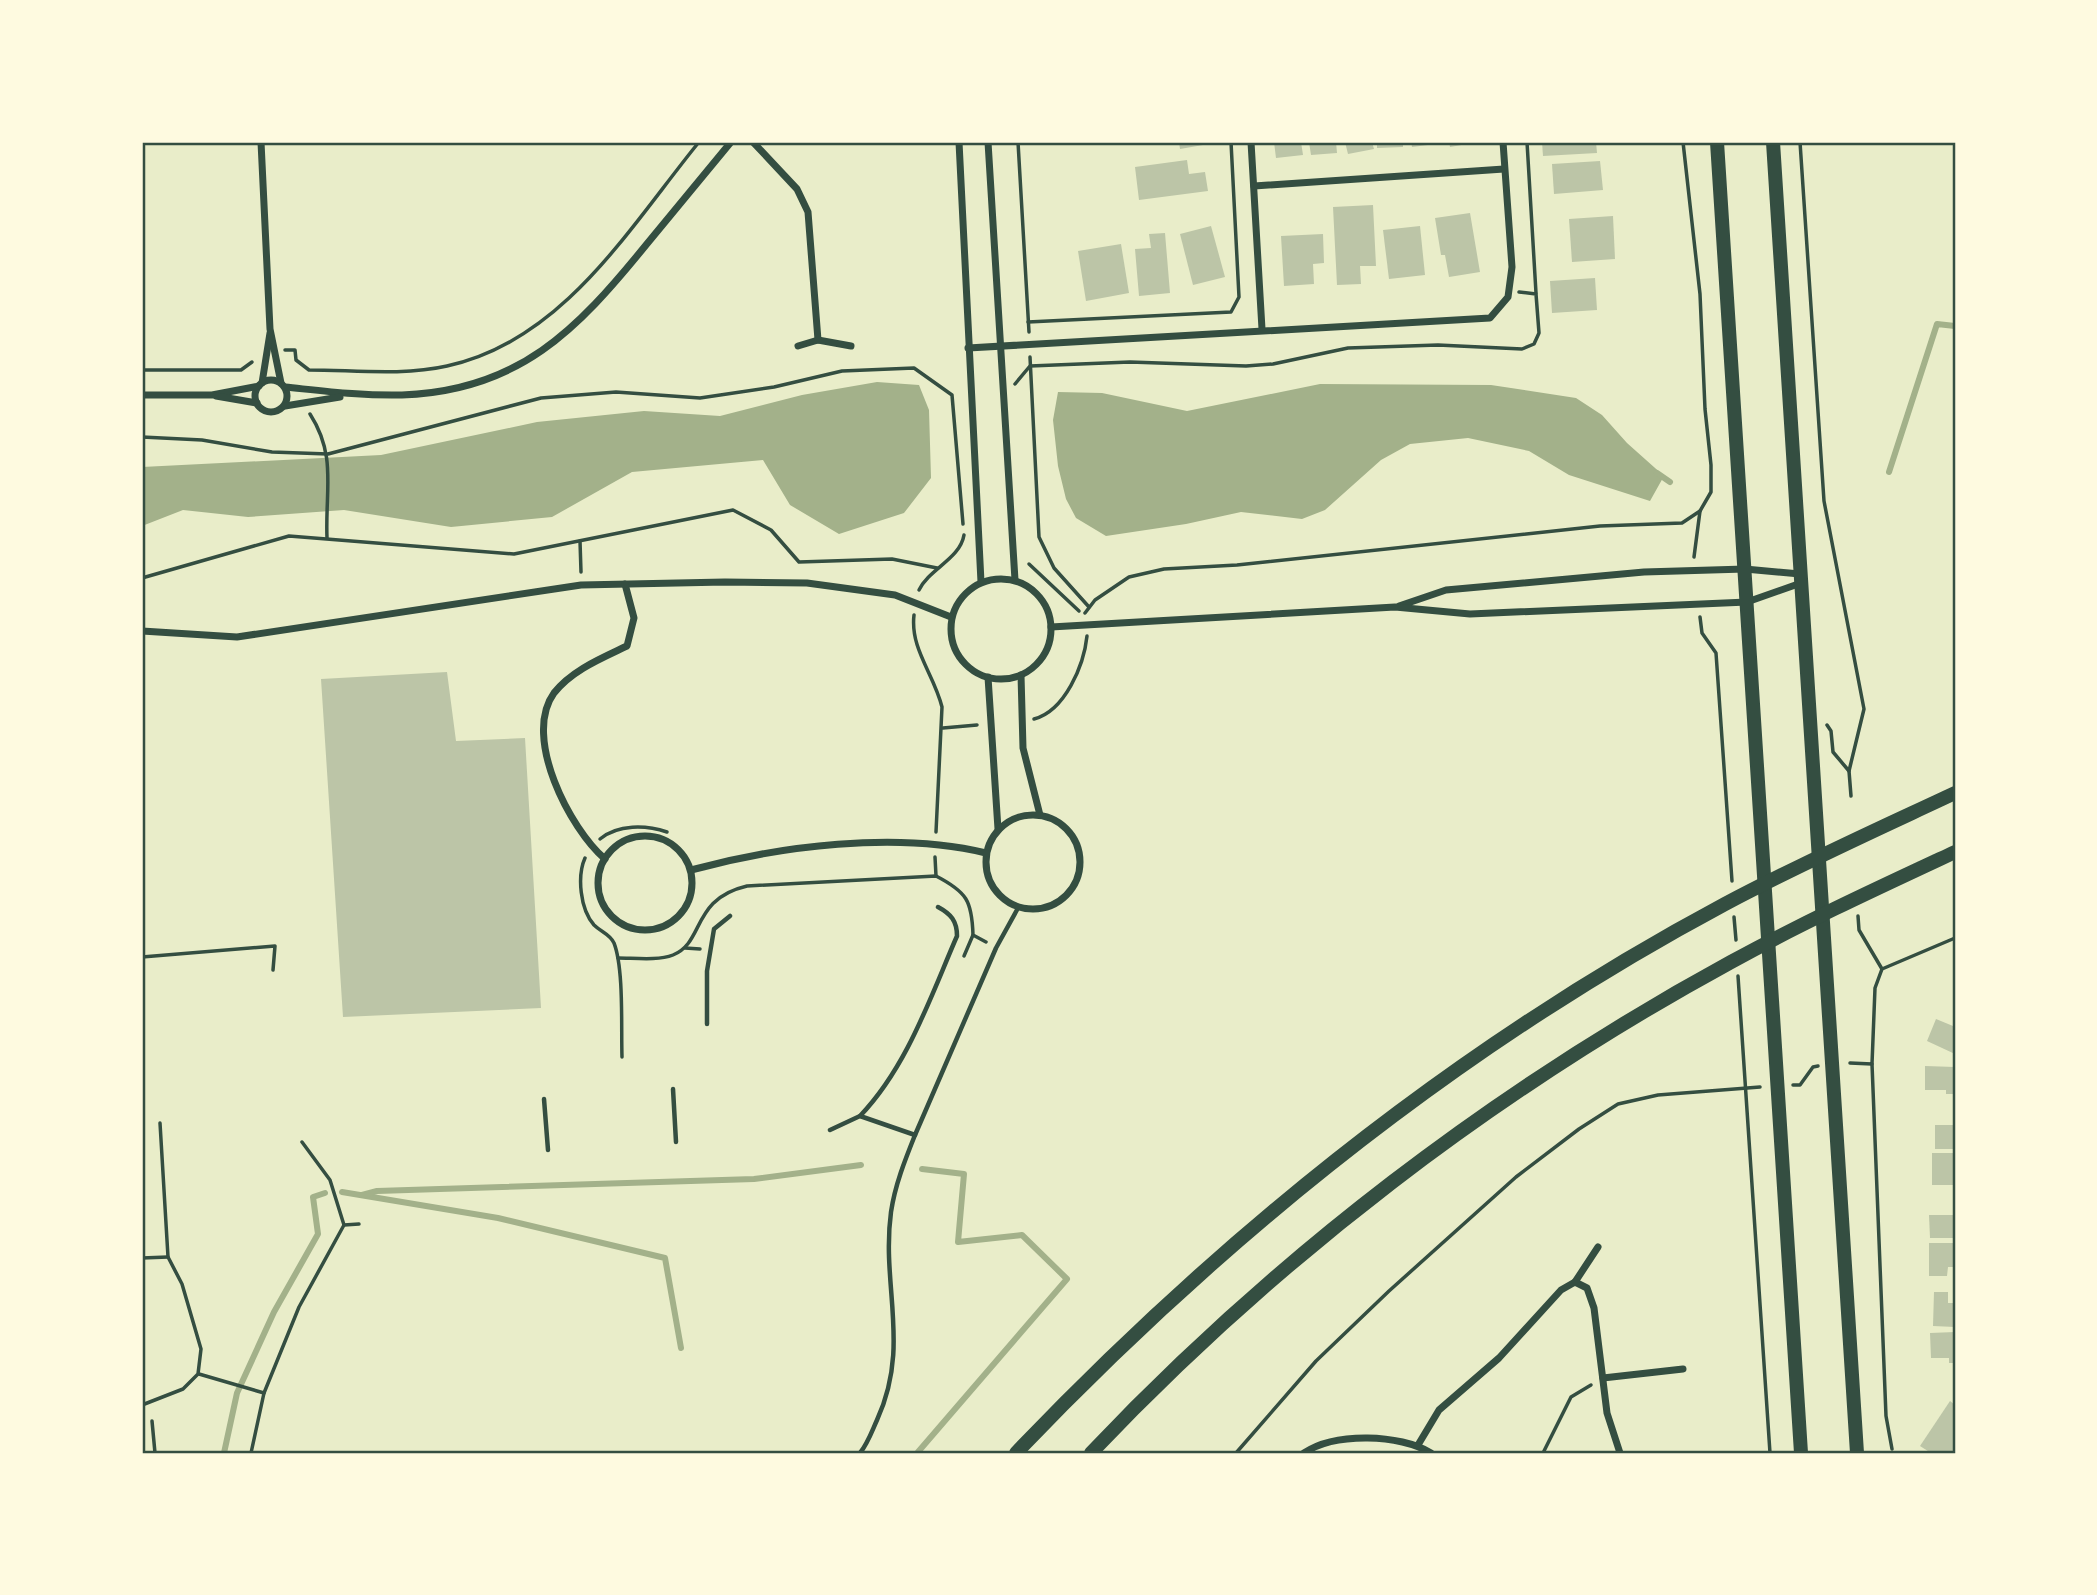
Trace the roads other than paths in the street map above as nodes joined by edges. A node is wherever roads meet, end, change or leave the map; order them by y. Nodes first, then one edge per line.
1 (261, 142) edge
2 (731, 142) edge
3 (754, 142) edge
4 (959, 142) edge
5 (988, 142) edge
6 (1251, 142) edge
7 (1503, 142) edge
8 (1717, 142) edge
9 (1773, 142) edge
10 (1504, 169) junction
11 (1254, 186) junction
12 (270, 329) junction
13 (1262, 330) junction
14 (818, 340) junction
15 (798, 346) dead end
16 (851, 346) dead end
17 (999, 347) junction
18 (968, 348) junction
19 (261, 384) junction
20 (283, 385) junction
21 (142, 395) edge
22 (212, 395) junction
23 (351, 395) junction
24 (257, 403) junction
25 (285, 406) junction
26 (1745, 569) junction
27 (1801, 578) junction
28 (1015, 580) junction
29 (981, 582) junction
30 (625, 584) junction
31 (1746, 602) junction
32 (1395, 607) junction
33 (951, 617) junction
34 (1051, 627) junction
35 (142, 631) edge
36 (1021, 675) junction
37 (988, 677) junction
38 (1955, 793) edge
39 (1040, 815) junction
40 (998, 829) junction
41 (1955, 852) edge
42 (986, 853) junction
43 (605, 859) junction
44 (691, 870) junction
45 (939, 907) dead end
46 (1018, 908) junction
47 (730, 916) dead end
48 (707, 1024) dead end
49 (673, 1088) dead end
50 (544, 1099) dead end
51 (860, 1116) junction
52 (830, 1130) dead end
53 (915, 1135) junction
54 (676, 1142) dead end
55 (548, 1150) dead end
56 (1598, 1247) dead end
57 (1575, 1282) junction
58 (1683, 1369) dead end
59 (1603, 1378) junction
60 (1418, 1445) junction
61 (860, 1453) edge
62 (1016, 1453) edge
63 (1091, 1453) edge
64 (1304, 1453) edge
65 (1431, 1453) edge
66 (1620, 1453) edge
67 (1801, 1453) edge
68 (1857, 1453) edge

1 - 12 street
2 - 23 street
3 - 14 street
4 - 18 street
5 - 17 street
6 - 11 street
7 - 10 street
8 - 26 main road
9 - 27 main road
10 - 11 street
10 - 13 street
11 - 13 street
12 - 19 street
12 - 20 street
13 - 17 street
14 - 15 street
14 - 16 street
17 - 18 street
17 - 28 street
18 - 29 street
19 - 20 street
19 - 22 street
19 - 24 street
20 - 23 street
20 - 25 street
21 - 22 street
22 - 24 street
23 - 25 street
24 - 25 street
26 - 27 street
26 - 31 main road
26 - 32 street
27 - 31 street
27 - 68 main road
28 - 29 street
28 - 34 street
29 - 33 street
30 - 33 street
30 - 35 street
30 - 43 street
31 - 32 street
31 - 67 main road
32 - 34 street
33 - 37 street
34 - 36 street
36 - 37 street
36 - 39 street
37 - 40 street
38 - 62 main road
39 - 40 street
39 - 46 street
40 - 42 street
41 - 63 main road
42 - 44 street
42 - 46 street
43 - 44 street
43 - 44 street
45 - 51 lane
46 - 53 lane
47 - 48 lane
49 - 54 lane
50 - 55 lane
51 - 52 lane
51 - 53 lane
53 - 61 lane
56 - 57 street
57 - 59 street
57 - 60 street
58 - 59 street
59 - 66 street
60 - 64 street
60 - 65 street

